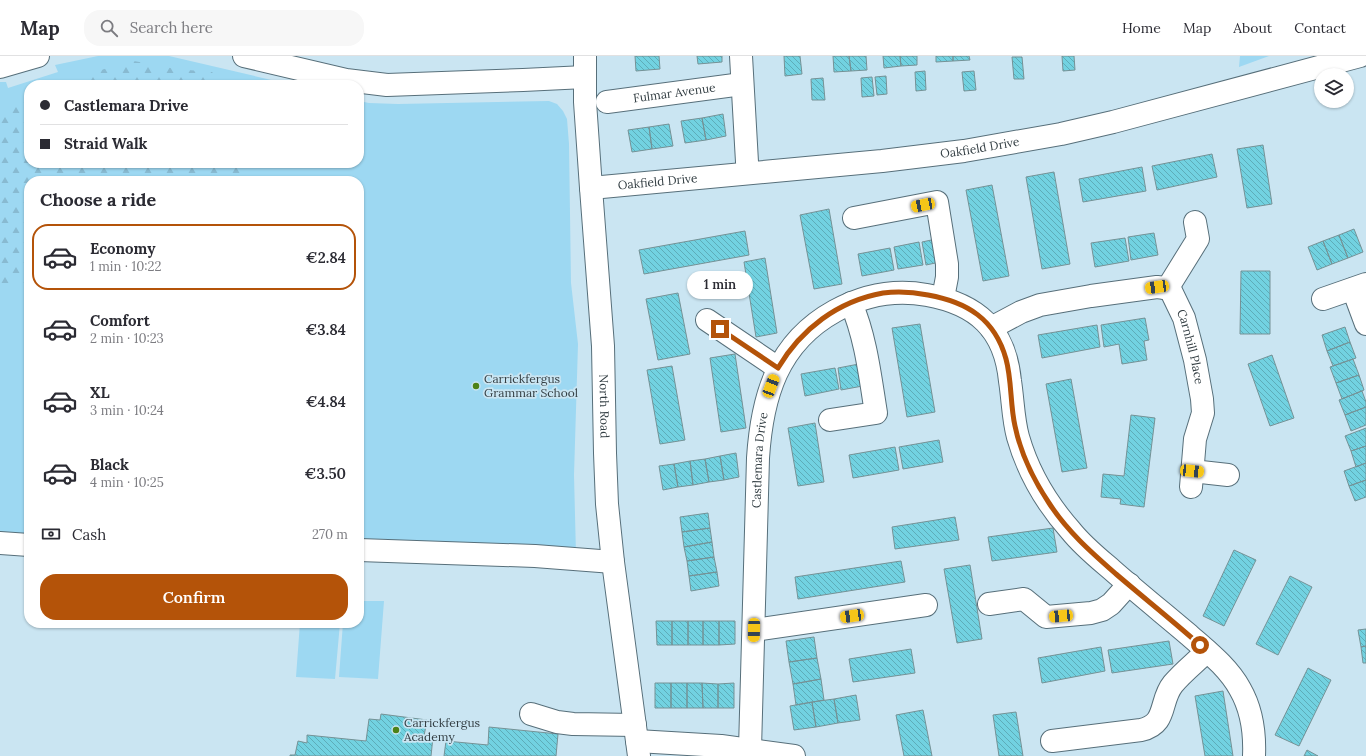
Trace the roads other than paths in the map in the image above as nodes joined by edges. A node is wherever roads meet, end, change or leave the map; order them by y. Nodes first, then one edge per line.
1 (38, 56) edge
2 (244, 56) edge
3 (741, 56) edge
4 (1360, 56) edge
5 (585, 66) edge
6 (0, 67) edge
7 (346, 80) edge
8 (364, 82) edge
9 (742, 84) junction
10 (607, 102) dead end
11 (749, 173) junction
12 (591, 188) junction
13 (854, 218) dead end
14 (1195, 222) dead end
15 (1360, 286) edge
16 (1167, 289) junction
17 (944, 298) junction
18 (1324, 299) dead end
19 (851, 303) junction
20 (707, 320) dead end
21 (1366, 324) edge
22 (991, 328) junction
23 (778, 368) junction
24 (830, 420) dead end
25 (1228, 475) dead end
26 (0, 543) edge
27 (24, 545) edge
28 (364, 550) edge
29 (613, 562) junction
30 (1129, 584) junction
31 (989, 604) dead end
32 (926, 605) dead end
33 (754, 630) junction
34 (1207, 651) junction
35 (531, 714) dead end
36 (637, 741) edge
37 (1052, 741) dead end
38 (750, 749) junction
39 (794, 756) edge
40 (1254, 756) edge

1 - 6 street
2 - 7 street
3 - 9 street
4 - 11 street, Oakfield Drive
5 - 8 street
5 - 12 street, North Road
9 - 10 street, Fulmar Avenue
9 - 11 street
11 - 12 street, Oakfield Drive
12 - 29 street, North Road
13 - 17 street
14 - 16 street
15 - 18 street
15 - 21 street
16 - 22 street
16 - 25 street, Carnhill Place
17 - 19 street, Castlemara Drive
17 - 22 street, Castlemara Drive
19 - 23 street, Castlemara Drive
19 - 24 street
20 - 23 street
22 - 30 street, Castlemara Drive
23 - 33 street, Castlemara Drive
26 - 27 street
28 - 29 street
29 - 36 street, North Road
30 - 31 street
30 - 34 street, Castlemara Drive
32 - 33 street
33 - 38 street, Castlemara Drive
34 - 37 street
34 - 40 street, Castlemara Drive
35 - 36 street
36 - 38 street
38 - 39 street

